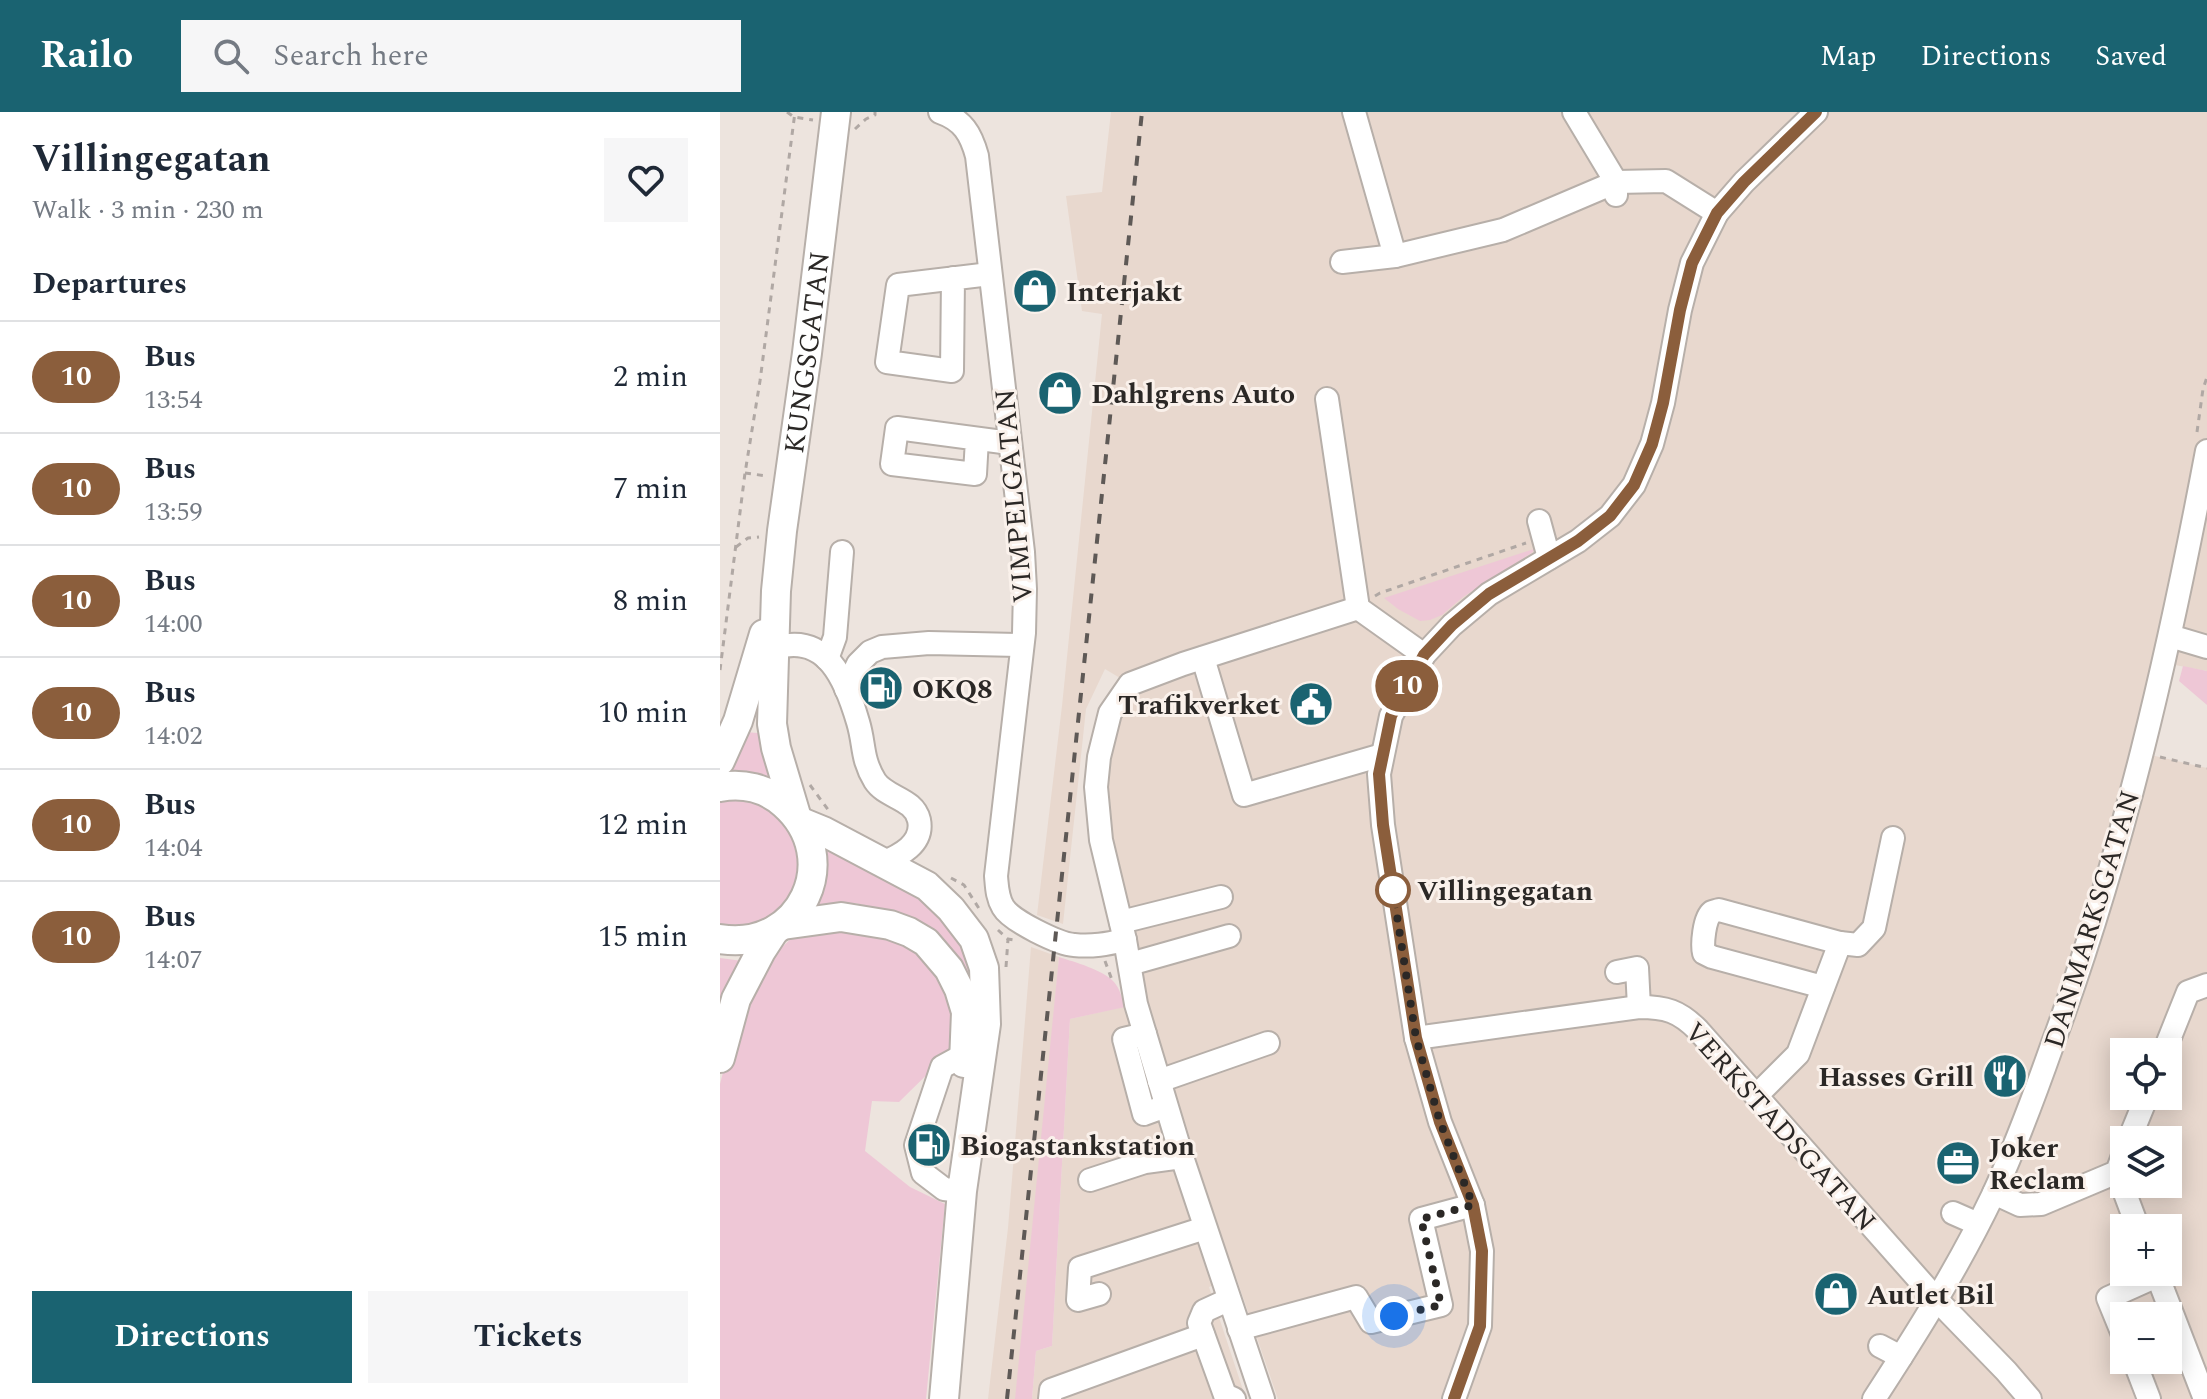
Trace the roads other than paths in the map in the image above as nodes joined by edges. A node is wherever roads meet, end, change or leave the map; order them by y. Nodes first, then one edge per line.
1 (836, 112) edge
2 (1354, 112) edge
3 (1574, 112) edge
4 (1816, 112) edge
5 (948, 113) edge
6 (1616, 190) junction
7 (1717, 213) junction
8 (1395, 256) junction
9 (1342, 262) dead end
10 (990, 274) junction
11 (953, 278) junction
12 (1327, 399) dead end
13 (977, 439) dead end
14 (2202, 442) edge
15 (1010, 443) junction
16 (842, 552) dead end
17 (776, 591) junction
18 (1358, 608) junction
19 (2170, 636) junction
20 (1022, 645) junction
21 (2207, 647) edge
22 (775, 648) junction
23 (1424, 655) junction
24 (1203, 658) junction
25 (838, 674) junction
26 (1367, 753) junction
27 (720, 761) edge
28 (720, 787) edge
29 (799, 818) junction
30 (1893, 838) dead end
31 (882, 863) junction
32 (1221, 897) dead end
33 (779, 928) junction
34 (1123, 931) junction
35 (1229, 936) dead end
36 (720, 939) edge
37 (1840, 943) junction
38 (1130, 964) junction
39 (1617, 972) dead end
40 (2207, 985) edge
41 (1823, 987) junction
42 (1639, 1007) junction
43 (1145, 1034) junction
44 (1416, 1038) junction
45 (2170, 1038) edge
46 (1268, 1043) dead end
47 (964, 1055) junction
48 (720, 1058) edge
49 (1159, 1081) junction
50 (1756, 1096) junction
51 (1166, 1106) junction
52 (1182, 1157) junction
53 (2110, 1168) edge
54 (1090, 1180) dead end
55 (962, 1191) junction
56 (1994, 1193) junction
57 (1473, 1205) junction
58 (1953, 1213) dead end
59 (1978, 1224) junction
60 (1205, 1228) junction
61 (2132, 1286) edge
62 (2161, 1286) edge
63 (1099, 1294) dead end
64 (1228, 1300) junction
65 (1937, 1300) junction
66 (2110, 1303) edge
67 (1239, 1329) junction
68 (1203, 1335) junction
69 (1880, 1346) dead end
70 (1901, 1357) junction
71 (2139, 1374) edge
72 (1224, 1398) edge
73 (944, 1399) edge
74 (1050, 1399) edge
75 (1263, 1399) edge
76 (1454, 1399) edge
77 (1874, 1399) edge
78 (2030, 1399) edge
79 (2149, 1399) edge
80 (2205, 1399) edge

1 - 17 main road, KUNGSGATAN
2 - 8 street
3 - 6 street
4 - 7 street
5 - 10 street, VIMPELGATAN
6 - 7 street
6 - 8 street
7 - 23 street
8 - 9 street
10 - 11 street
10 - 15 street, VIMPELGATAN
11 - 11 street
12 - 18 street
13 - 15 street
14 - 19 street, DANMARKSGATAN
15 - 20 street, VIMPELGATAN
16 - 25 street
17 - 22 main road, KUNGSGATAN
17 - 27 main road, KUNGSGATAN
18 - 23 street
18 - 24 street
19 - 21 street
19 - 56 street, DANMARKSGATAN
20 - 25 street
20 - 34 street, VIMPELGATAN
22 - 25 street
22 - 29 main road, KUNGSGATAN
23 - 26 street
24 - 26 street
24 - 34 street
25 - 31 street
26 - 44 street
28 - 29 main road
29 - 31 main road
29 - 33 main road, KUNGSGATAN
30 - 37 street
31 - 55 main road
32 - 34 street, VIMPELGATAN
33 - 36 main road
33 - 47 main road
33 - 48 main road
34 - 38 street
35 - 38 street
37 - 41 street
37 - 41 street
38 - 43 street
39 - 42 street
40 - 45 street
41 - 50 street
42 - 44 street, VERKSTADSGATAN
42 - 50 street, VERKSTADSGATAN
43 - 49 street
43 - 51 street
44 - 57 street
46 - 49 street
47 - 55 main road
47 - 55 street
49 - 51 street
50 - 65 street, VERKSTADSGATAN
51 - 52 street
52 - 54 street
52 - 60 street
53 - 56 street
55 - 73 main road
56 - 59 street, DANMARKSGATAN
57 - 67 street
57 - 76 street
58 - 59 street
59 - 65 street, DANMARKSGATAN
60 - 63 street
60 - 64 street
61 - 66 street
62 - 80 street
64 - 67 street
64 - 68 street
65 - 70 street, DANMARKSGATAN
65 - 78 street, VERKSTADSGATAN
67 - 75 street
68 - 72 street
68 - 74 street
69 - 70 street
70 - 77 street, DANMARKSGATAN
71 - 79 street

